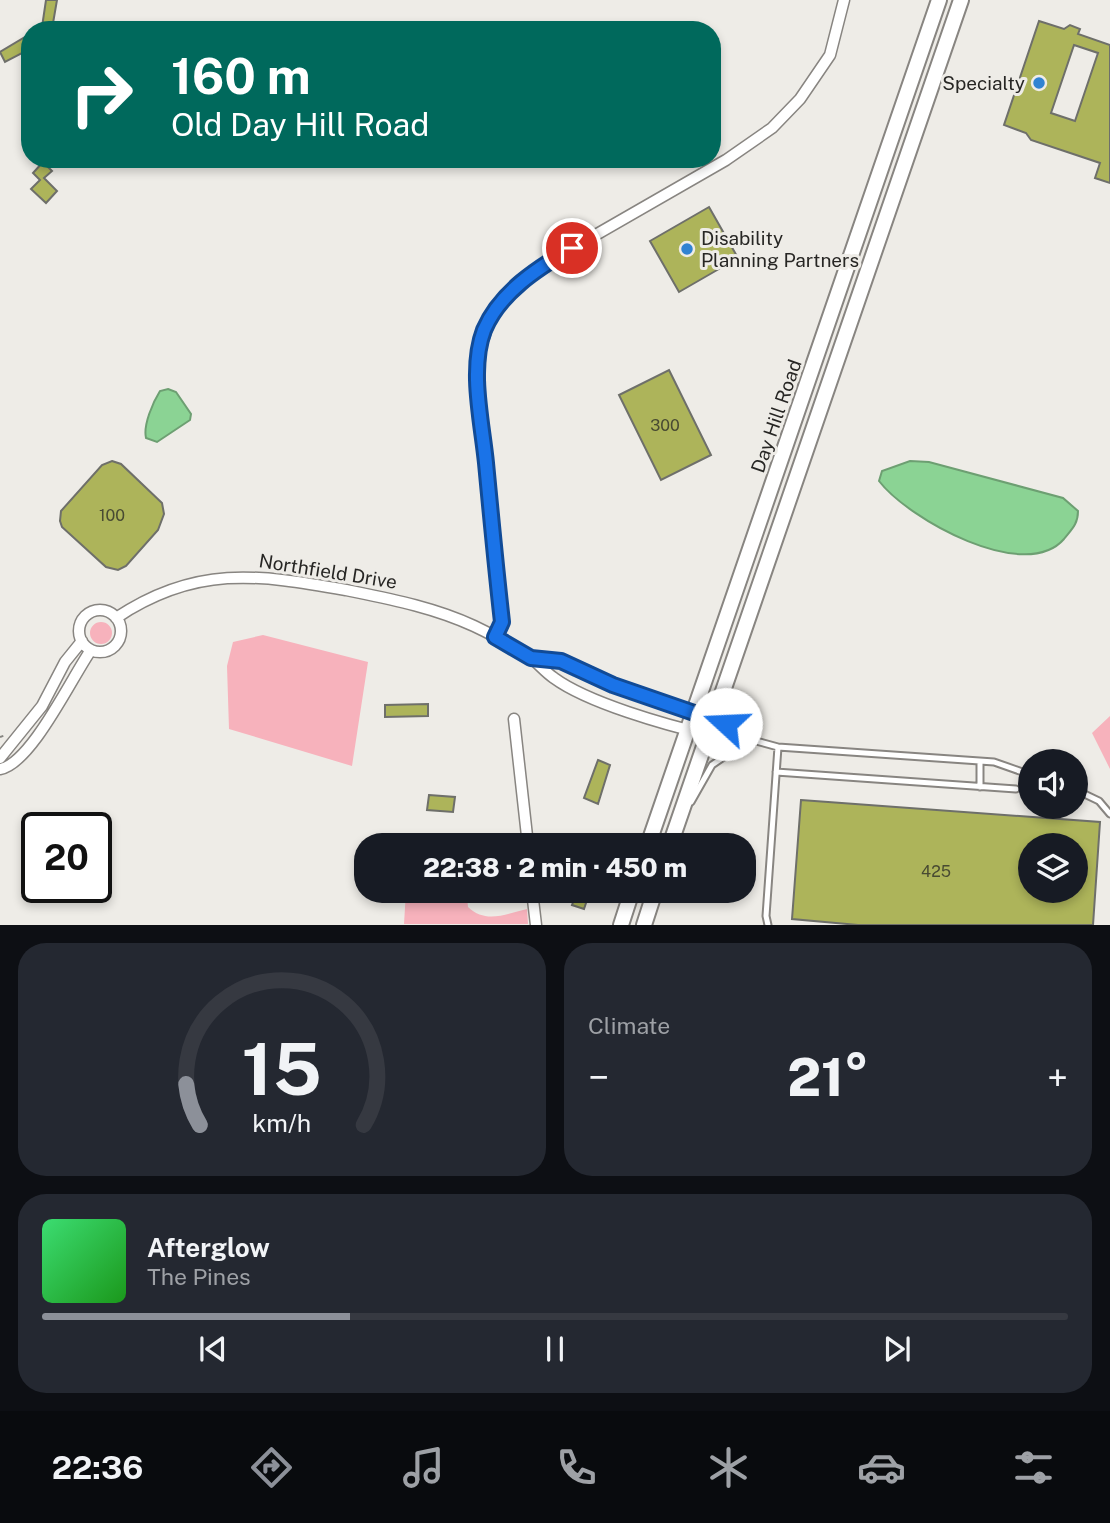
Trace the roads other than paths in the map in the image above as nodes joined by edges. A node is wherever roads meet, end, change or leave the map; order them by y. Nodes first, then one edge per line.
1 (844, 0) edge
2 (939, 0) edge
3 (961, 0) edge
4 (721, 163) edge
5 (712, 168) edge
6 (870, 201) junction
7 (889, 209) junction
8 (809, 379) junction
9 (829, 385) junction
10 (116, 618) junction
11 (495, 637) junction
12 (82, 641) junction
13 (91, 650) junction
14 (531, 658) junction
15 (694, 712) junction
16 (514, 719) dead end
17 (714, 719) junction
18 (687, 730) junction
19 (709, 734) junction
20 (756, 741) junction
21 (744, 743) junction
22 (778, 747) junction
23 (0, 758) edge
24 (980, 762) junction
25 (0, 769) edge
26 (1018, 770) edge
27 (776, 772) junction
28 (980, 787) junction
29 (1016, 789) dead end
30 (1088, 796) edge
31 (1110, 814) edge
32 (678, 822) junction
33 (527, 833) edge
34 (652, 833) edge
35 (674, 833) edge
36 (534, 903) edge
37 (628, 903) edge
38 (651, 903) edge
39 (536, 925) edge
40 (621, 925) edge
41 (643, 925) edge
42 (768, 925) edge

1 - 4 street
2 - 6 main road, Day Hill Road
3 - 7 main road, Day Hill Road
5 - 11 street
6 - 7 main road
6 - 8 main road, Day Hill Road
7 - 9 main road, Day Hill Road
8 - 9 main road
8 - 15 main road, Day Hill Road
9 - 17 main road, Day Hill Road
10 - 11 street, Northfield Drive
10 - 12 street, Northfield Drive
10 - 13 street
11 - 14 street, Northfield Drive
12 - 13 street
12 - 23 street, Northfield Drive
13 - 25 street
14 - 15 street, Northfield Drive
14 - 18 street, Northfield Drive
15 - 17 street, Northfield Drive
15 - 18 main road, Day Hill Road
16 - 33 street
17 - 19 main road, Day Hill Road
17 - 20 lane
18 - 19 street, Northfield Drive
18 - 34 main road, Day Hill Road
19 - 21 lane
19 - 32 main road, Day Hill Road
20 - 21 lane
20 - 22 lane
21 - 32 lane
22 - 24 lane
22 - 27 lane
24 - 26 lane
24 - 28 lane
27 - 28 lane
27 - 42 lane
28 - 29 lane
30 - 31 lane
32 - 35 main road, Day Hill Road
36 - 39 street
37 - 40 main road
38 - 41 main road

